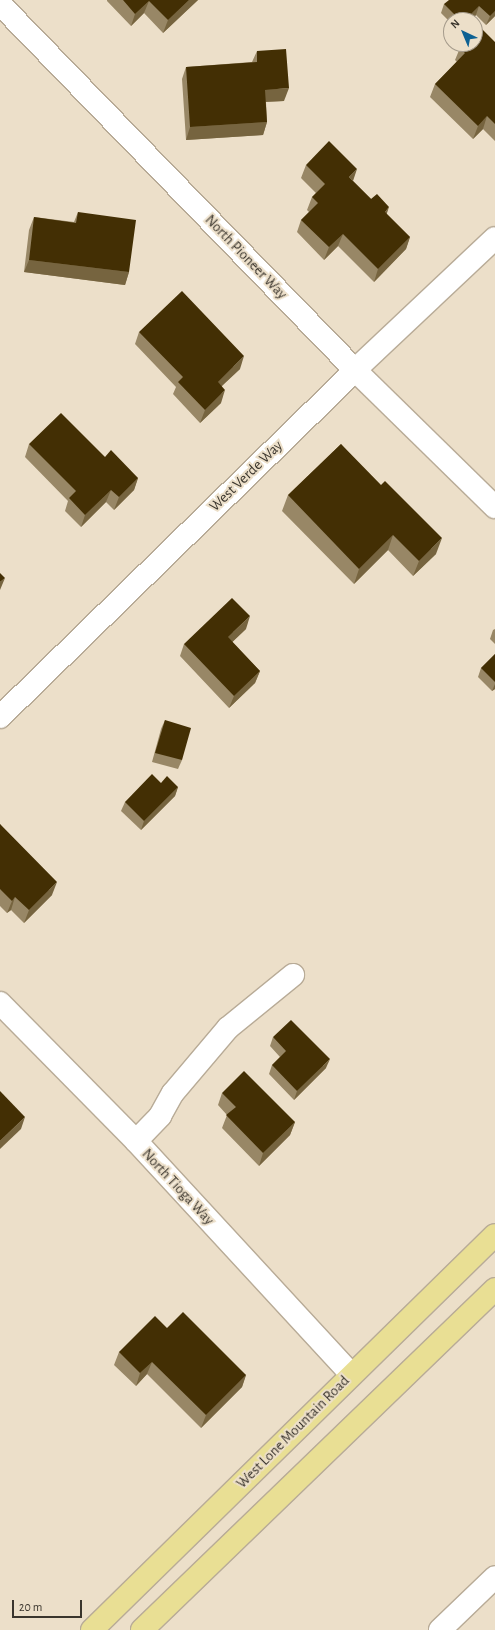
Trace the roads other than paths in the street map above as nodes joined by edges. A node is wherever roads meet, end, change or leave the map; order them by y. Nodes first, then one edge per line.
1 (0, 4) edge
2 (495, 238) edge
3 (355, 370) junction
4 (495, 507) edge
5 (0, 717) edge
6 (292, 975) dead end
7 (0, 1003) edge
8 (136, 1141) junction
9 (495, 1235) edge
10 (495, 1289) edge
11 (351, 1374) junction
12 (495, 1577) edge
13 (92, 1630) edge
14 (142, 1630) edge
15 (440, 1630) edge

1 - 3 street, North Pioneer Way
2 - 3 street, West Verde Way
3 - 4 street, North Pioneer Way
3 - 5 street, West Verde Way
6 - 8 street
7 - 8 street, North Tioga Way
8 - 11 street, North Tioga Way
9 - 11 main road, West Lone Mountain Road
10 - 14 main road
11 - 13 main road, West Lone Mountain Road
12 - 15 street

